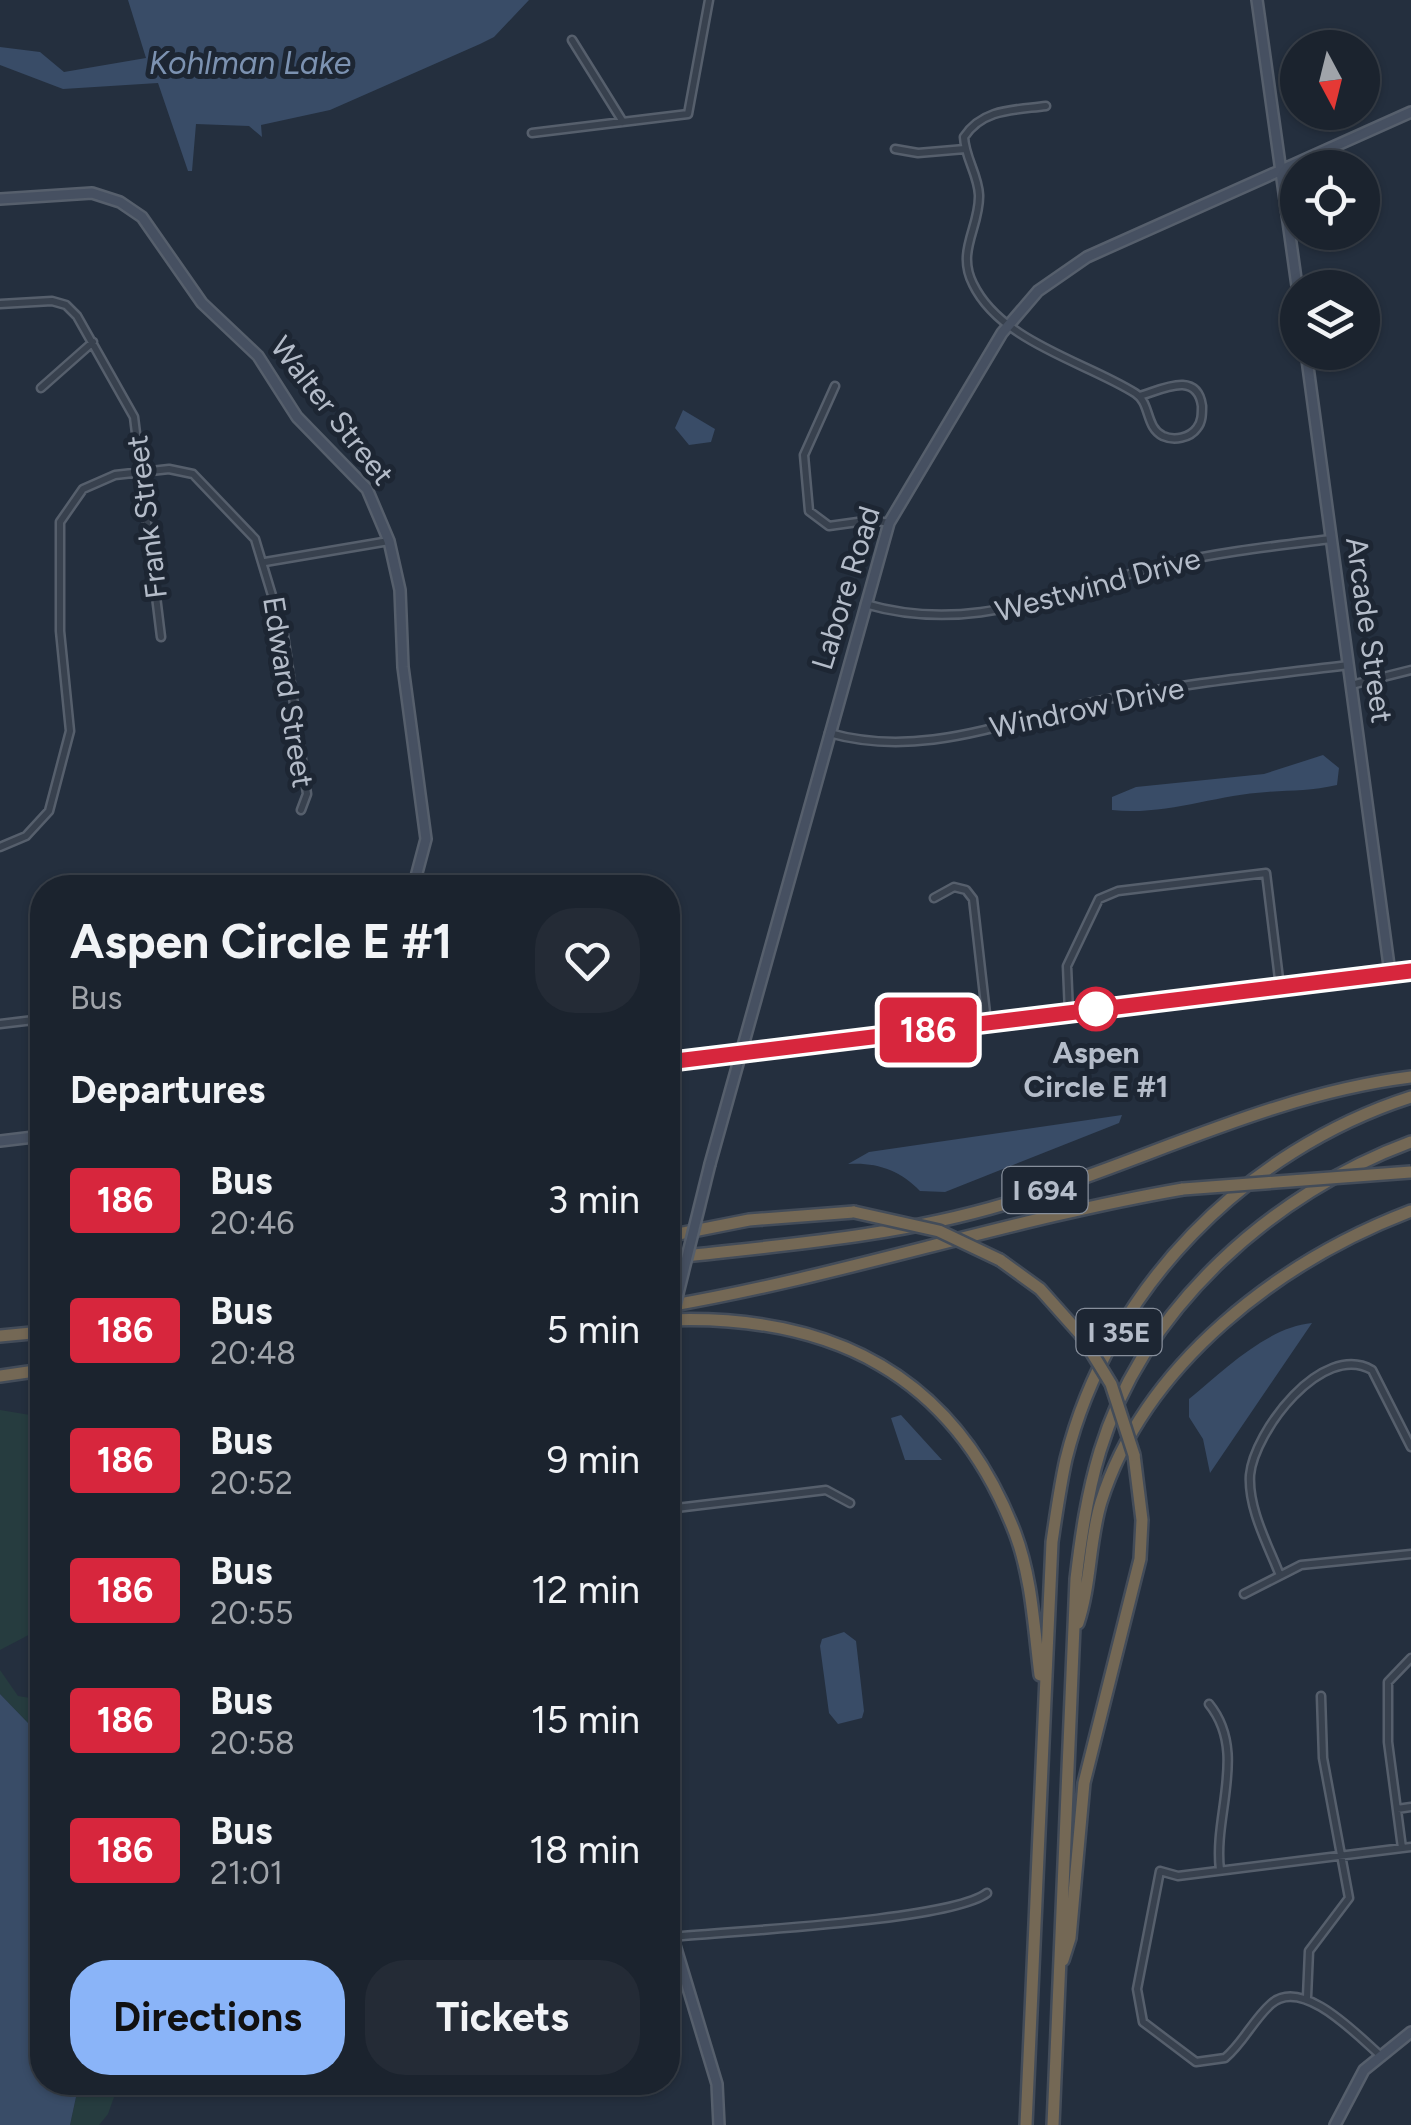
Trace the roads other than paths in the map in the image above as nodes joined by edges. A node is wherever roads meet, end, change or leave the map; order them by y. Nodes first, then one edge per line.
1 (709, 0) edge
2 (1257, 0) edge
3 (572, 40) dead end
4 (1046, 106) dead end
5 (1411, 112) edge
6 (623, 122) junction
7 (532, 134) dead end
8 (895, 149) dead end
9 (965, 149) junction
10 (1329, 150) edge
11 (1280, 165) edge
12 (1280, 172) edge
13 (0, 200) edge
14 (0, 304) edge
15 (1010, 322) junction
16 (93, 342) junction
17 (1308, 370) edge
18 (835, 386) dead end
19 (42, 388) dead end
20 (1140, 396) junction
21 (142, 472) junction
22 (889, 523) junction
23 (1331, 539) junction
24 (388, 541) junction
25 (265, 562) junction
26 (865, 604) junction
27 (162, 637) dead end
28 (1348, 665) junction
29 (1411, 670) edge
30 (1351, 685) junction
31 (828, 733) junction
32 (301, 810) dead end
33 (0, 847) edge
34 (416, 875) edge
35 (934, 898) dead end
36 (1411, 971) edge
37 (1390, 973) junction
38 (1280, 987) junction
39 (1069, 1012) junction
40 (30, 1020) edge
41 (987, 1022) junction
42 (0, 1024) edge
43 (739, 1053) junction
44 (680, 1060) edge
45 (1411, 1078) edge
46 (1411, 1098) edge
47 (30, 1137) edge
48 (0, 1141) edge
49 (1411, 1142) edge
50 (1411, 1172) edge
51 (1411, 1211) edge
52 (680, 1234) edge
53 (680, 1257) edge
54 (680, 1285) edge
55 (680, 1303) edge
56 (680, 1320) edge
57 (30, 1333) edge
58 (0, 1336) edge
59 (30, 1369) edge
60 (0, 1373) edge
61 (1411, 1447) edge
62 (850, 1503) dead end
63 (680, 1508) edge
64 (1411, 1554) edge
65 (1279, 1573) junction
66 (1244, 1594) dead end
67 (1072, 1641) junction
68 (1411, 1658) edge
69 (1320, 1696) dead end
70 (1044, 1703) junction
71 (1209, 1704) dead end
72 (1411, 1807) edge
73 (1397, 1809) junction
74 (1407, 1848) edge
75 (1340, 1856) junction
76 (1220, 1870) junction
77 (987, 1893) dead end
78 (680, 1936) edge
79 (680, 1963) edge
80 (1058, 1978) junction
81 (1307, 1997) junction
82 (1411, 2032) edge
83 (1381, 2056) junction
84 (718, 2125) edge
85 (1026, 2125) edge
86 (1052, 2125) edge
87 (1335, 2125) edge

1 - 6 street
2 - 11 street
3 - 6 street
4 - 9 street
5 - 10 street, Labore Road
6 - 7 street
8 - 9 street
9 - 15 street
12 - 15 street, Labore Road
13 - 24 street, Walter Street
14 - 16 street, Frank Street
15 - 20 street
15 - 22 street, Labore Road
16 - 19 street
16 - 21 street, Frank Street
17 - 23 street, Arcade Street
18 - 22 street
20 - 20 street
21 - 25 street, Edward Street
21 - 27 street, Frank Street
21 - 33 street, Edward Street
22 - 26 street, Labore Road
23 - 26 street, Westwind Drive
23 - 28 street, Arcade Street
24 - 25 street
24 - 34 street, Walter Street
25 - 32 street, Edward Street
26 - 31 street, Labore Road
28 - 30 street, Arcade Street
28 - 31 street, Windrow Drive
29 - 30 street
30 - 37 street, Arcade Street
31 - 43 street, Labore Road
35 - 41 street
36 - 37 street
37 - 38 street
38 - 39 street
38 - 39 street
39 - 41 street
40 - 42 street
41 - 43 street
43 - 44 street
43 - 54 street, Labore Road, bridge
45 - 53 highway, I 694
46 - 70 highway, I 35E
47 - 48 street
49 - 67 highway, I 35E
50 - 55 highway, I 694, bridge
51 - 67 highway
52 - 80 highway, bridge
56 - 70 highway
57 - 58 highway
59 - 60 highway
61 - 65 street
62 - 63 street
64 - 65 street
65 - 66 street
67 - 80 highway, I 35E
68 - 73 street
69 - 75 street
70 - 85 highway, I 35E
71 - 76 street
72 - 73 street
73 - 74 street
74 - 75 street
75 - 76 street
75 - 81 street
76 - 81 street
77 - 78 street
79 - 84 street
80 - 86 highway, I 35E
81 - 83 street
82 - 83 street
83 - 87 street

